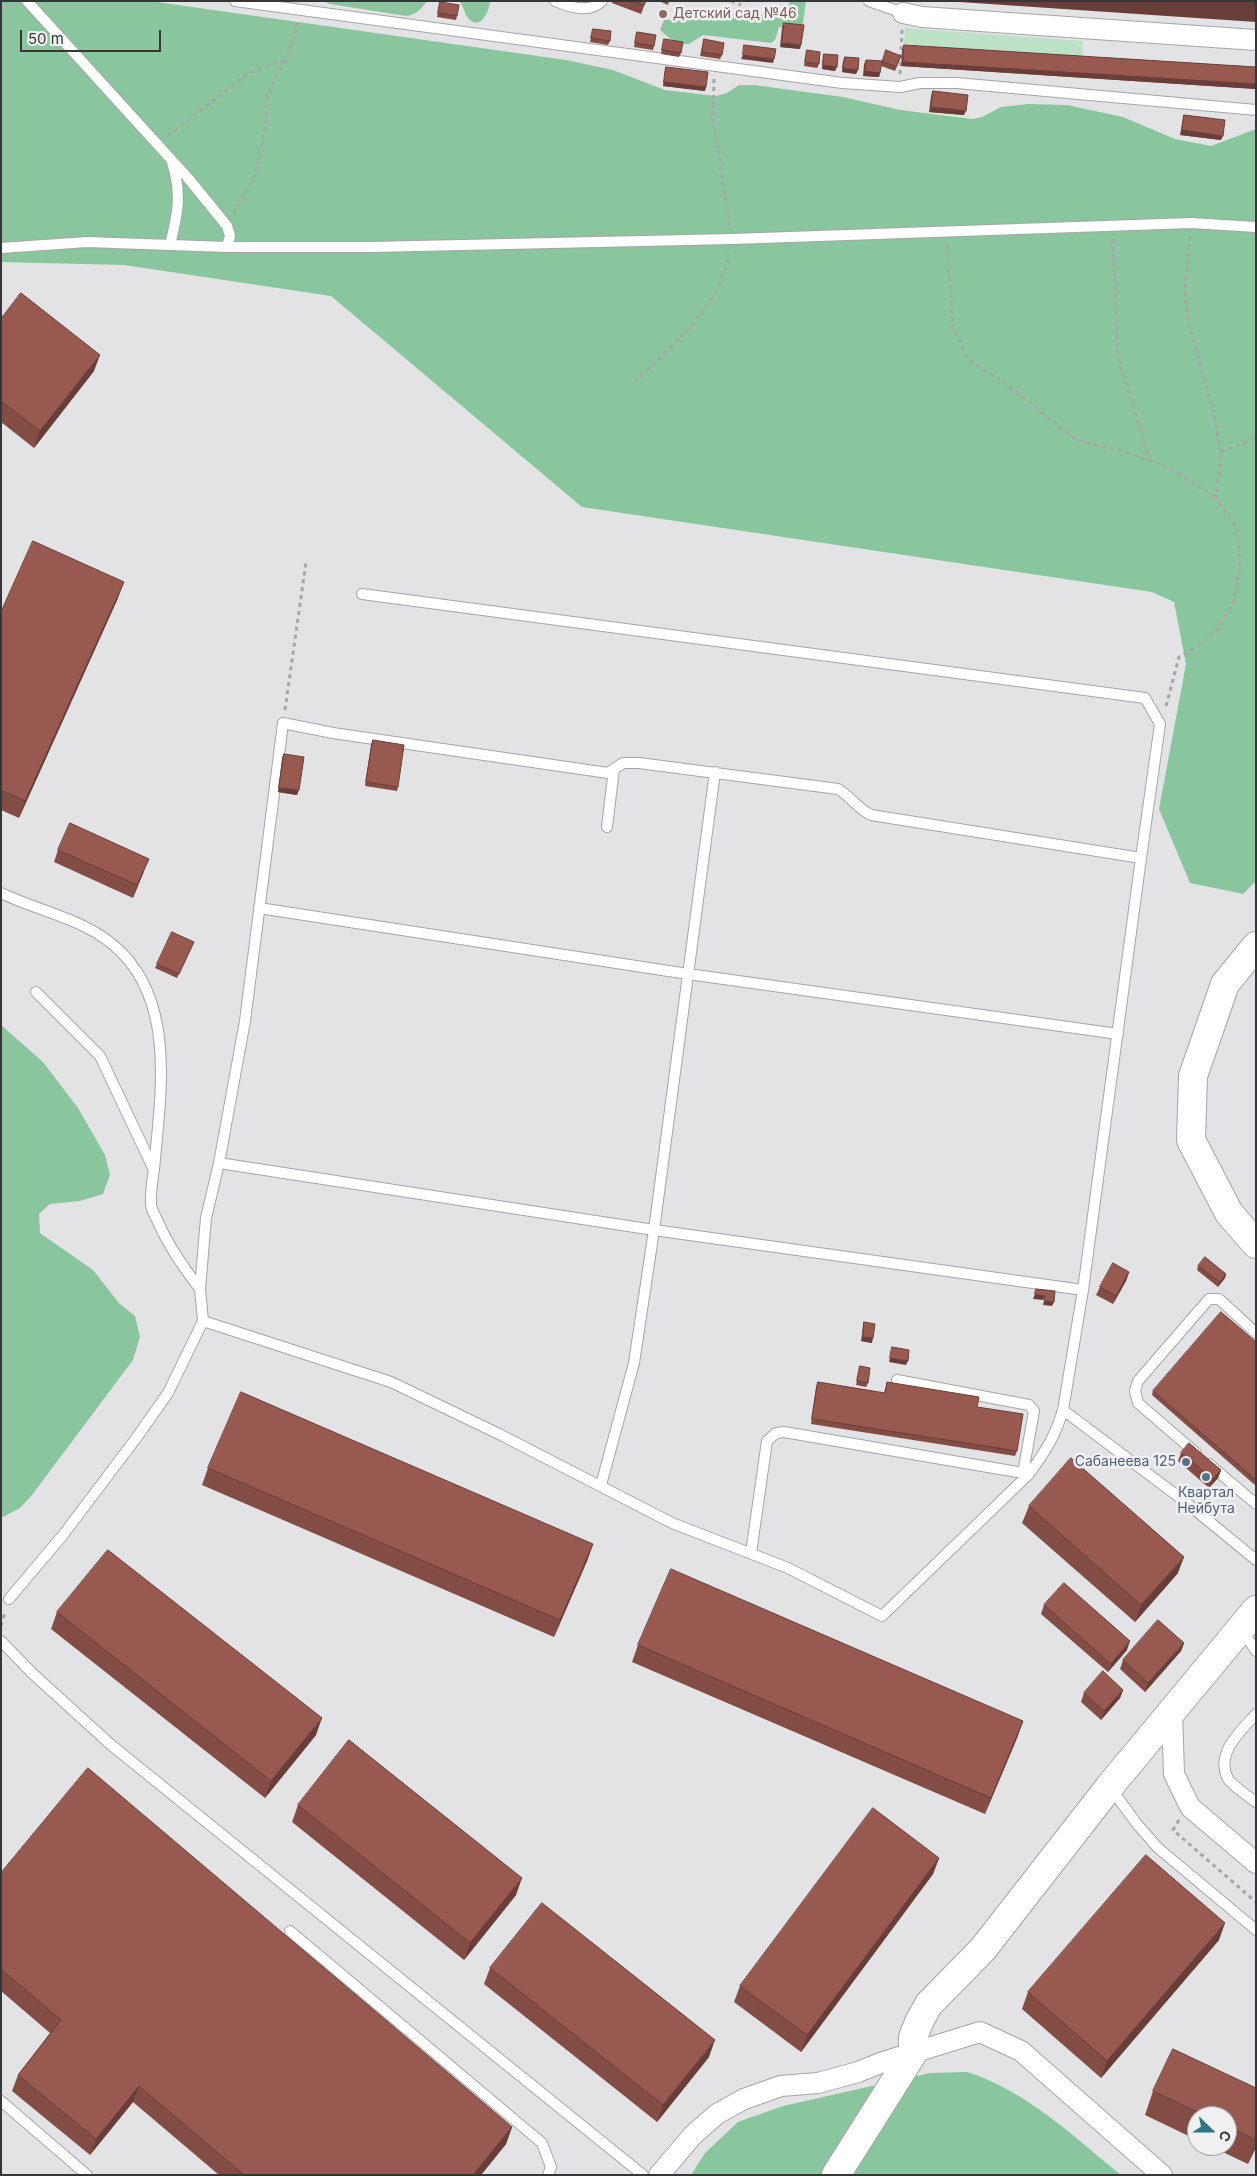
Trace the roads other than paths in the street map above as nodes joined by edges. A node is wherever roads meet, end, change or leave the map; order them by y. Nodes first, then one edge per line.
1 (27, 1) edge
2 (234, 1) edge
3 (314, 1) edge
4 (556, 1) edge
5 (602, 1) edge
6 (869, 1) edge
7 (318, 13) junction
8 (903, 13) joint
9 (1256, 40) edge
10 (1256, 110) edge
11 (171, 158) junction
12 (1256, 227) edge
13 (170, 245) junction
14 (227, 246) junction
15 (1, 248) edge
16 (362, 594) dead end
17 (614, 769) junction
18 (715, 772) junction
19 (607, 827) dead end
20 (1141, 858) junction
21 (1, 893) edge
22 (259, 908) junction
23 (1256, 946) edge
24 (688, 974) junction
25 (36, 992) dead end
26 (1118, 1034) junction
27 (218, 1163) junction
28 (154, 1170) junction
29 (654, 1230) junction
30 (1256, 1244) edge
31 (200, 1289) junction
32 (1083, 1290) junction
33 (203, 1321) junction
34 (1256, 1333) edge
35 (898, 1380) dead end
36 (1063, 1410) junction
37 (1026, 1473) junction
38 (600, 1485) junction
39 (1256, 1504) edge
40 (751, 1553) junction
41 (1256, 1560) edge
42 (8, 1599) dead end
43 (1248, 1619) edge
44 (1, 1641) edge
45 (1256, 1651) edge
46 (1172, 1710) junction
47 (1256, 1714) edge
48 (1110, 1786) junction
49 (1256, 1802) edge
50 (1256, 1863) edge
51 (1256, 1930) edge
52 (290, 1931) dead end
53 (913, 2053) junction
54 (1, 2101) edge
55 (87, 2175) edge
56 (548, 2175) edge
57 (643, 2175) edge
58 (659, 2175) edge
59 (836, 2175) edge
60 (1162, 2175) edge

1 - 11 lane
2 - 7 lane
3 - 7 lane
4 - 5 lane
6 - 8 lane
7 - 10 lane
8 - 9 street
11 - 13 lane
11 - 14 lane
12 - 14 lane
13 - 14 lane
13 - 15 lane
16 - 20 lane
17 - 18 lane
17 - 19 lane
17 - 22 lane
18 - 20 lane
18 - 24 lane
20 - 26 lane
21 - 28 lane
22 - 24 lane
22 - 27 lane
23 - 30 main road
24 - 26 lane
24 - 29 lane
25 - 28 lane
26 - 32 lane
27 - 29 lane
27 - 31 lane
28 - 31 lane
29 - 32 lane
29 - 38 lane
31 - 33 lane
32 - 36 lane
33 - 38 lane
33 - 42 lane
34 - 39 lane
35 - 37 lane
36 - 37 lane
36 - 41 lane
37 - 40 lane
37 - 40 lane
38 - 40 lane
43 - 45 lane
43 - 46 main road
44 - 57 lane
46 - 48 main road
46 - 50 street
47 - 49 lane
48 - 51 lane
48 - 53 main road
52 - 56 lane
53 - 58 street
53 - 59 main road
53 - 60 street
54 - 55 lane

